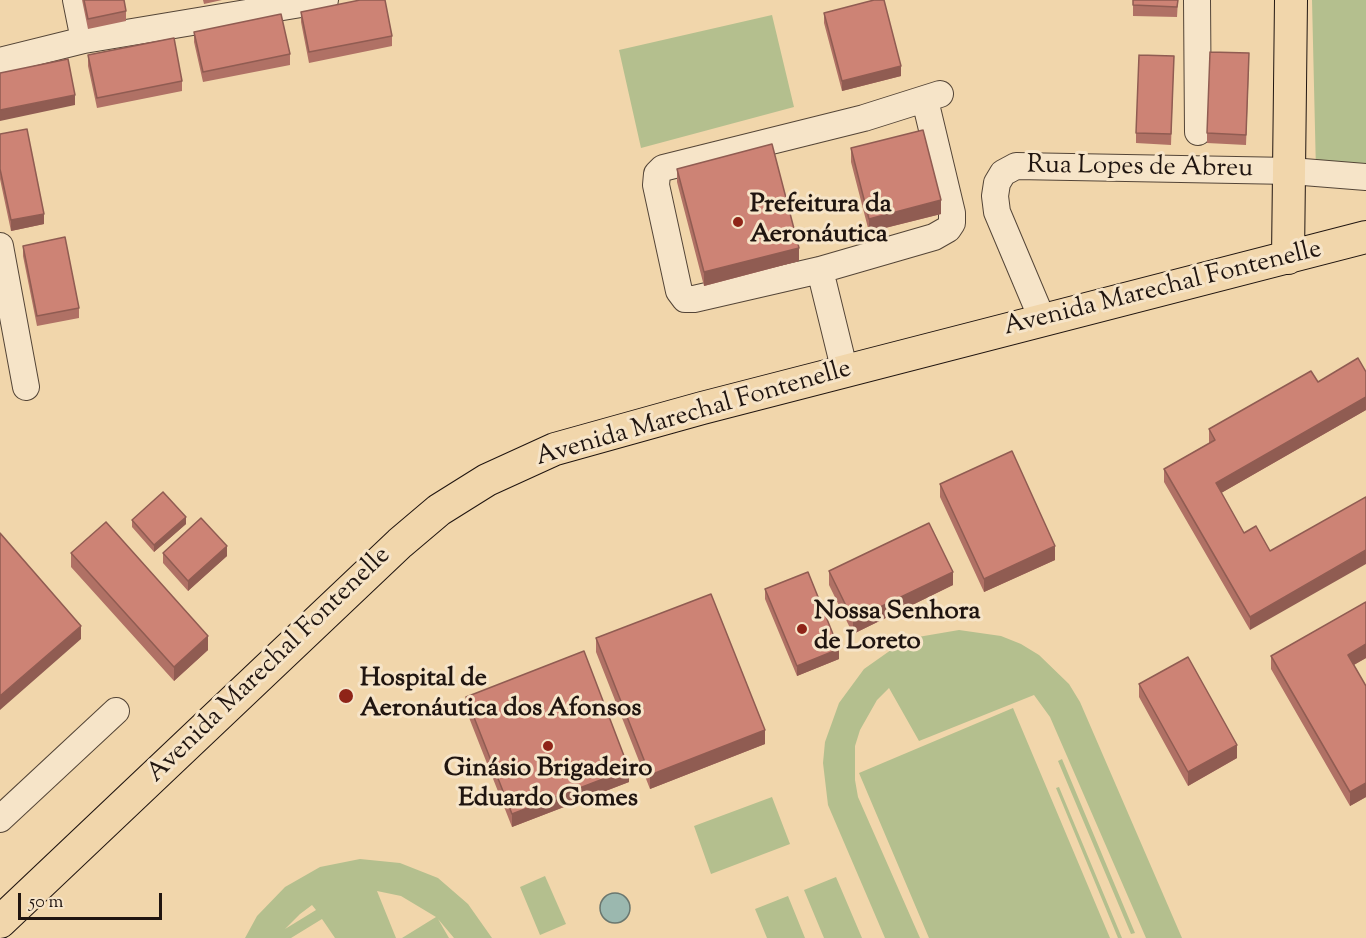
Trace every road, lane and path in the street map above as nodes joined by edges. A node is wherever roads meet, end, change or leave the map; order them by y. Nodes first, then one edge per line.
1 (76, 0) edge
2 (1197, 0) edge
3 (1291, 0) edge
4 (316, 1) edge
5 (199, 10) edge
6 (84, 40) junction
7 (0, 61) edge
8 (1198, 132) dead end
9 (1291, 171) junction
10 (1366, 177) edge
11 (1366, 237) edge
12 (0, 246) edge
13 (1288, 258) junction
14 (820, 270) junction
15 (1043, 321) junction
16 (845, 372) junction
17 (26, 387) dead end
18 (116, 711) dead end
19 (0, 819) edge
20 (0, 922) edge

1 - 6 street
2 - 8 street
3 - 9 main road
4 - 5 street
5 - 6 street
6 - 7 street
9 - 10 street, Rua Lopes de Abreu
9 - 13 main road
9 - 15 street, Rua Lopes de Abreu
11 - 13 main road, Avenida Marechal Fontenelle
12 - 17 street
13 - 15 main road, Avenida Marechal Fontenelle
14 - 14 street
14 - 16 street
15 - 16 main road, Avenida Marechal Fontenelle
16 - 20 main road, Avenida Marechal Fontenelle
18 - 19 street

